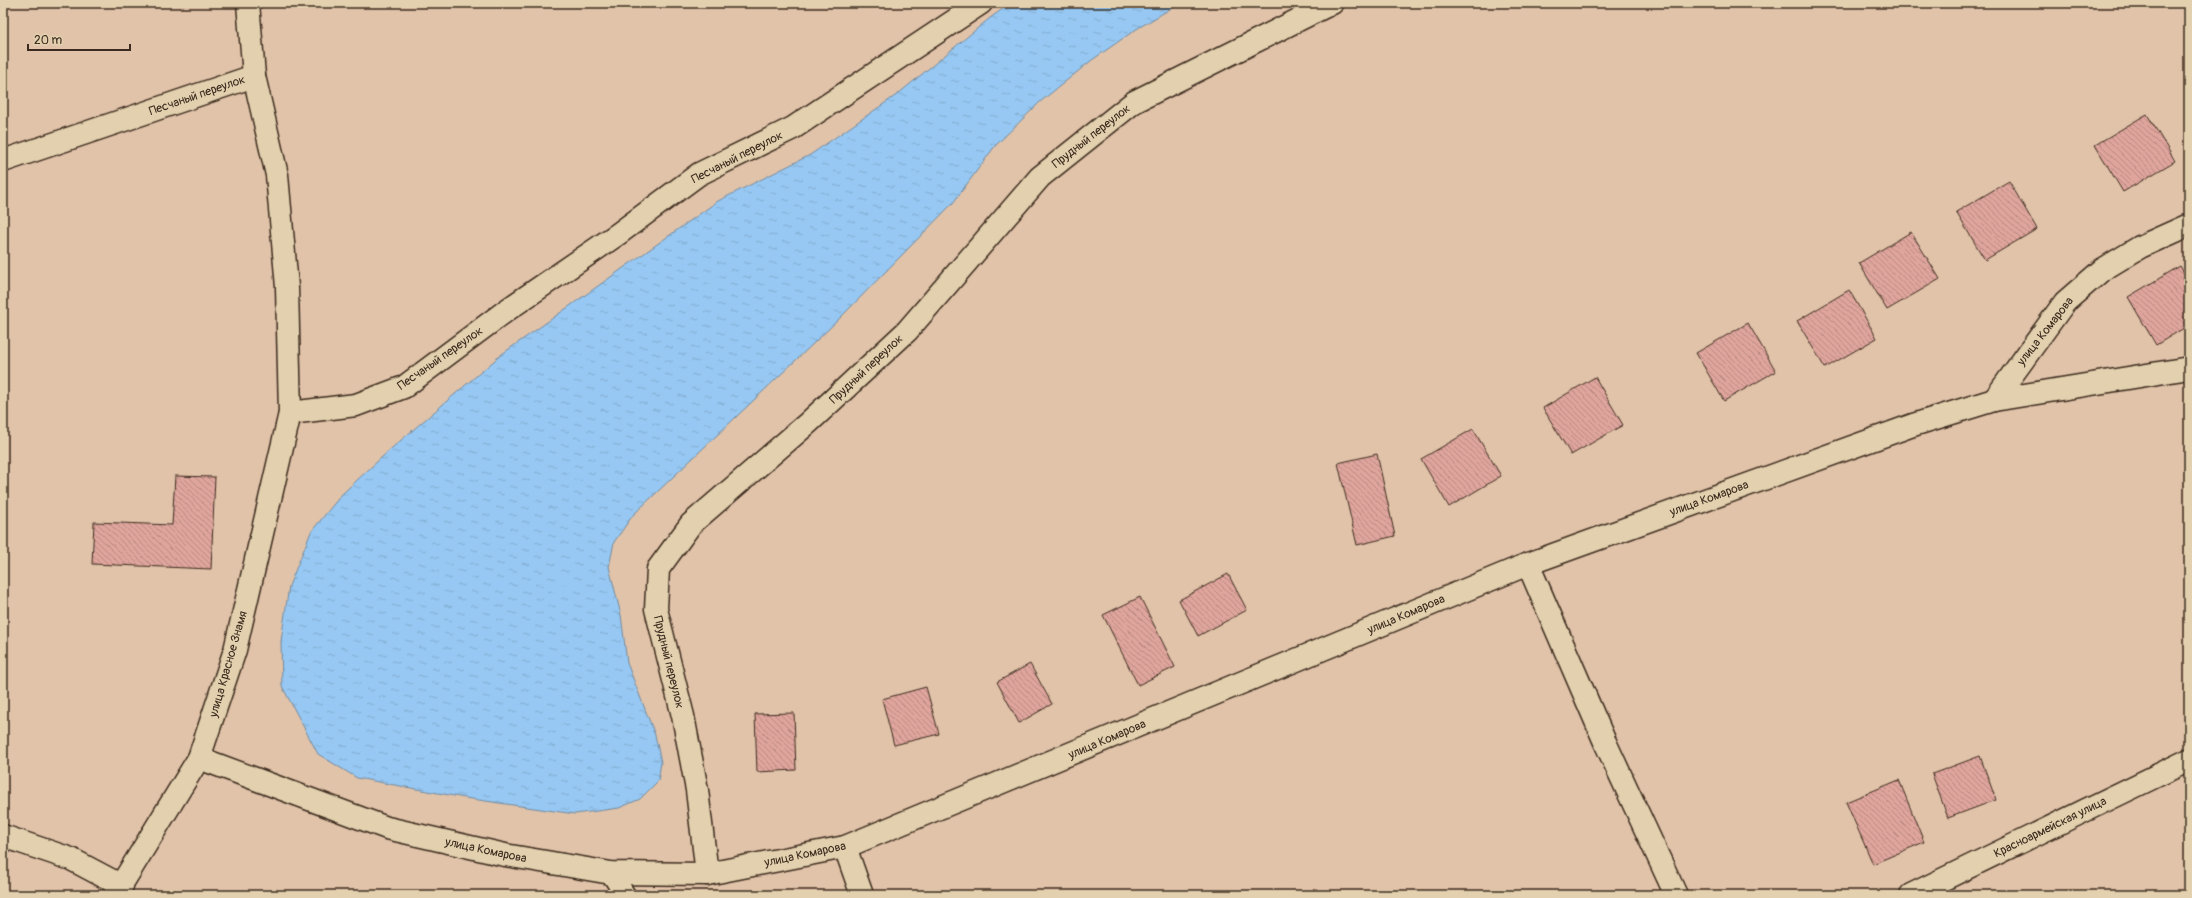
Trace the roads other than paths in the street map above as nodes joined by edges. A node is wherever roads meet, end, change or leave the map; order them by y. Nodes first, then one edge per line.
1 (248, 3) edge
2 (981, 3) edge
3 (1332, 3) edge
4 (254, 76) junction
5 (3, 161) edge
6 (2189, 225) edge
7 (2189, 368) edge
8 (1994, 400) junction
9 (290, 413) junction
10 (1528, 564) junction
11 (199, 758) junction
12 (2189, 760) edge
13 (3, 836) edge
14 (845, 848) junction
15 (611, 873) junction
16 (707, 874) junction
17 (119, 890) edge
18 (626, 895) edge
19 (862, 895) edge
20 (1676, 895) edge
21 (1911, 895) edge

1 - 4 street
2 - 9 street, Песчаный переулок
3 - 16 street, Прудный переулок
4 - 5 street, Песчаный переулок
4 - 9 street, Песчаный переулок
6 - 8 street, улица Комарова
7 - 8 street, улица Комарова
8 - 10 street, улица Комарова
9 - 11 street, улица Красное Знамя
10 - 14 street, улица Комарова
10 - 20 street
11 - 15 street, улица Комарова
11 - 17 street, улица Красное Знамя
12 - 21 street, Красноармейская улица
13 - 17 street
14 - 16 street, улица Комарова
14 - 19 street
15 - 16 street, улица Комарова
15 - 18 lane

